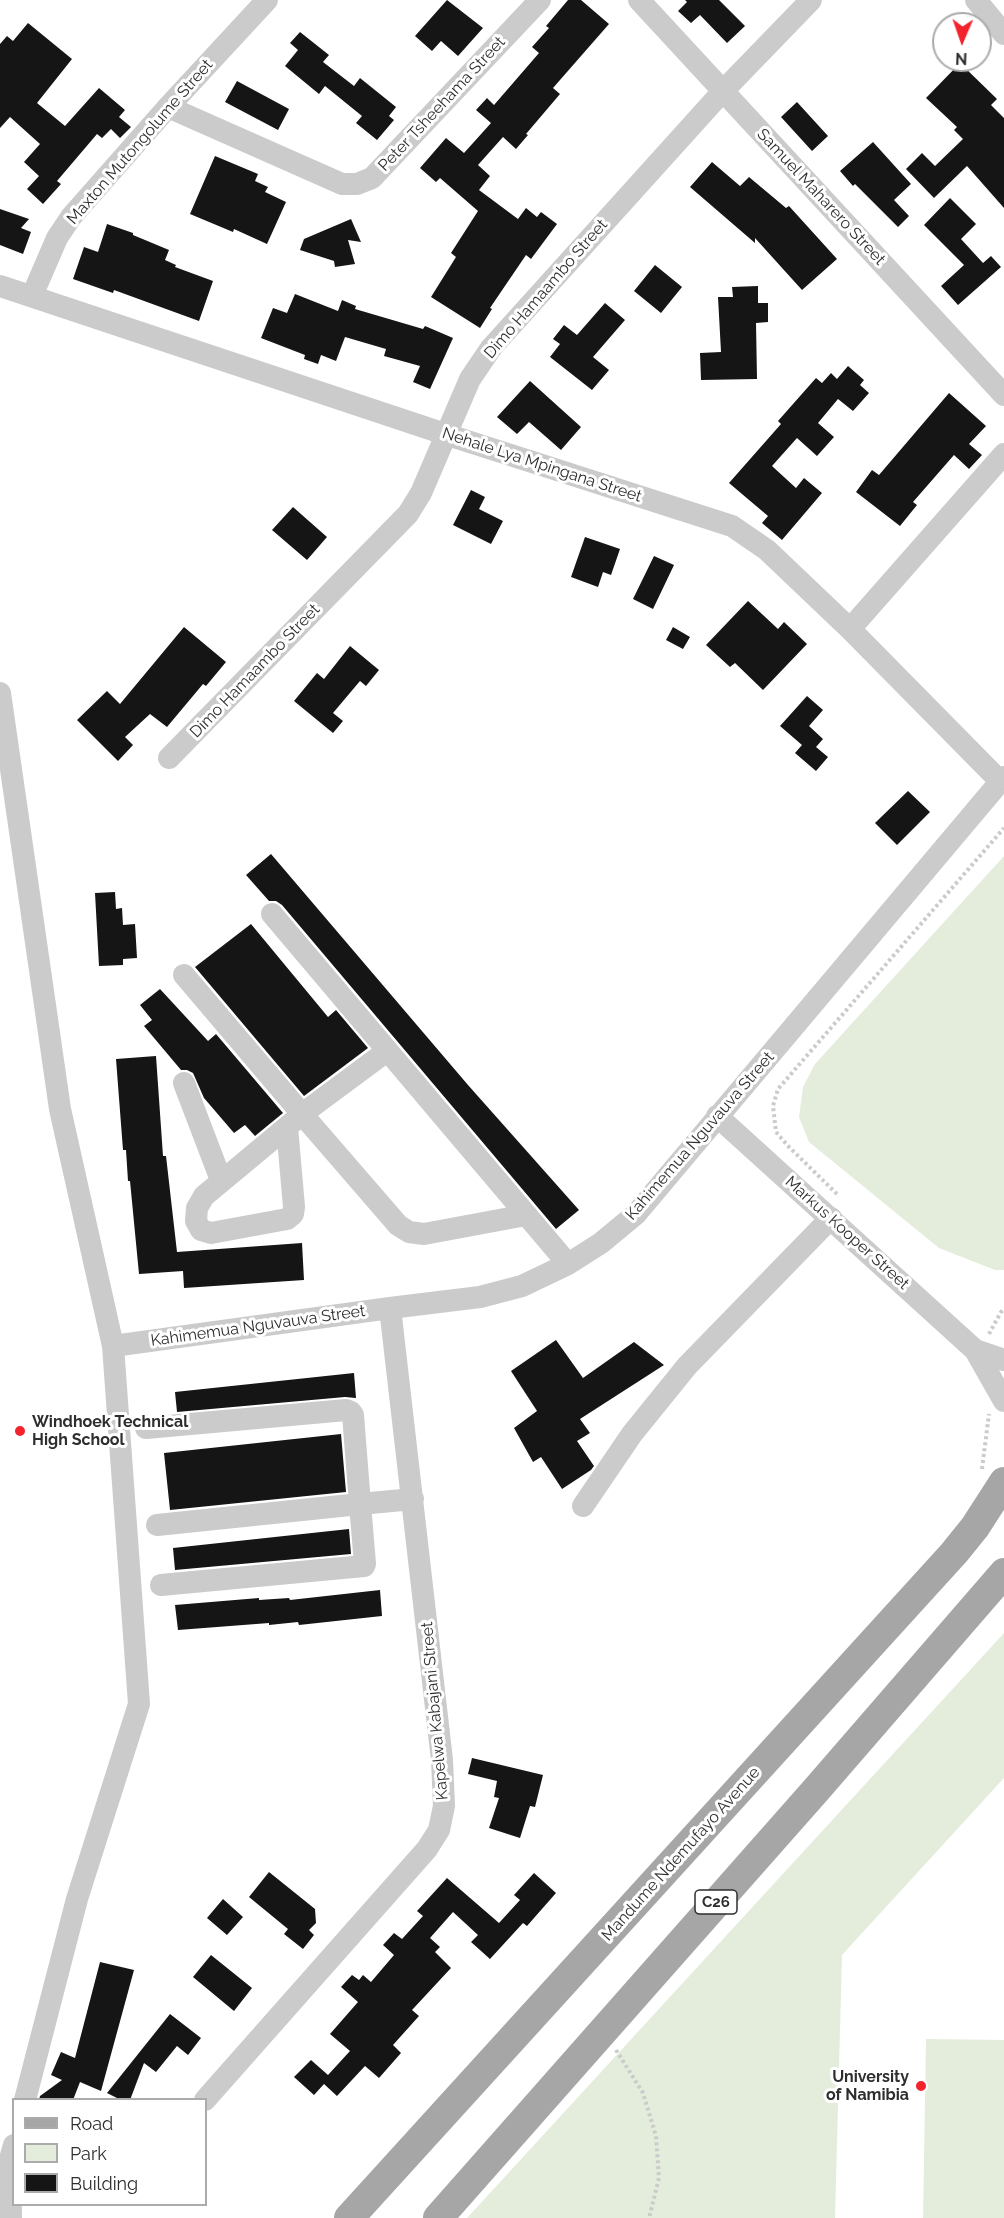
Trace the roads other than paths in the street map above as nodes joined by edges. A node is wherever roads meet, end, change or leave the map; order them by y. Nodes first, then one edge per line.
1 (267, 0) edge
2 (540, 0) edge
3 (639, 0) edge
4 (812, 0) edge
5 (976, 0) edge
6 (1004, 34) edge
7 (723, 91) junction
8 (168, 107) junction
9 (0, 286) edge
10 (33, 296) junction
11 (1004, 395) edge
12 (445, 434) junction
13 (1004, 454) edge
14 (850, 629) junction
15 (0, 693) edge
16 (169, 758) dead end
17 (1002, 779) edge
18 (272, 914) dead end
19 (184, 975) dead end
20 (387, 1052) junction
21 (184, 1083) dead end
22 (717, 1116) junction
23 (294, 1120) junction
24 (221, 1180) junction
25 (835, 1207) junction
26 (526, 1215) junction
27 (568, 1264) junction
28 (390, 1308) junction
29 (113, 1346) junction
30 (975, 1350) junction
31 (1004, 1360) edge
32 (996, 1405) edge
33 (146, 1428) dead end
34 (992, 1479) edge
35 (413, 1499) junction
36 (360, 1504) junction
37 (583, 1506) dead end
38 (158, 1525) dead end
39 (1000, 1579) edge
40 (161, 1585) dead end
41 (26, 2098) edge
42 (207, 2098) edge
43 (12, 2152) edge
44 (11, 2218) edge
45 (349, 2218) edge
46 (438, 2218) edge

1 - 8 street, Maxton Mutongolume Street
2 - 8 street, Peter Tsheehama Street
3 - 7 street, Samuel Maharero Street
4 - 7 street, Dimo Hamaambo Street
5 - 6 street
7 - 11 street, Samuel Maharero Street
7 - 12 street, Dimo Hamaambo Street
8 - 10 street, Maxton Mutongolume Street
9 - 10 street, Nehale Lya Mpingana Street
10 - 12 street, Nehale Lya Mpingana Street
12 - 14 street, Nehale Lya Mpingana Street
12 - 16 street, Dimo Hamaambo Street
13 - 14 street
14 - 17 street, Nehale Lya Mpingana Street
15 - 29 street
17 - 22 street, Kahimemua Nguvauva Street
18 - 20 street
19 - 23 street
20 - 23 street
20 - 26 street
21 - 24 street
22 - 25 street, Markus Kooper Street
22 - 27 street, Kahimemua Nguvauva Street
23 - 24 street
23 - 24 street
23 - 26 street
25 - 30 street, Markus Kooper Street
25 - 37 street
26 - 27 street
27 - 28 street, Kahimemua Nguvauva Street
28 - 29 street, Kahimemua Nguvauva Street
28 - 35 street, Kapelwa Kabajani Street
29 - 41 street
30 - 31 street
30 - 32 street
33 - 36 street
34 - 45 main road, Mandume Ndemufayo Avenue
35 - 36 street
35 - 42 street, Kapelwa Kabajani Street
36 - 38 street
36 - 40 street
39 - 46 main road, C26
43 - 44 street

